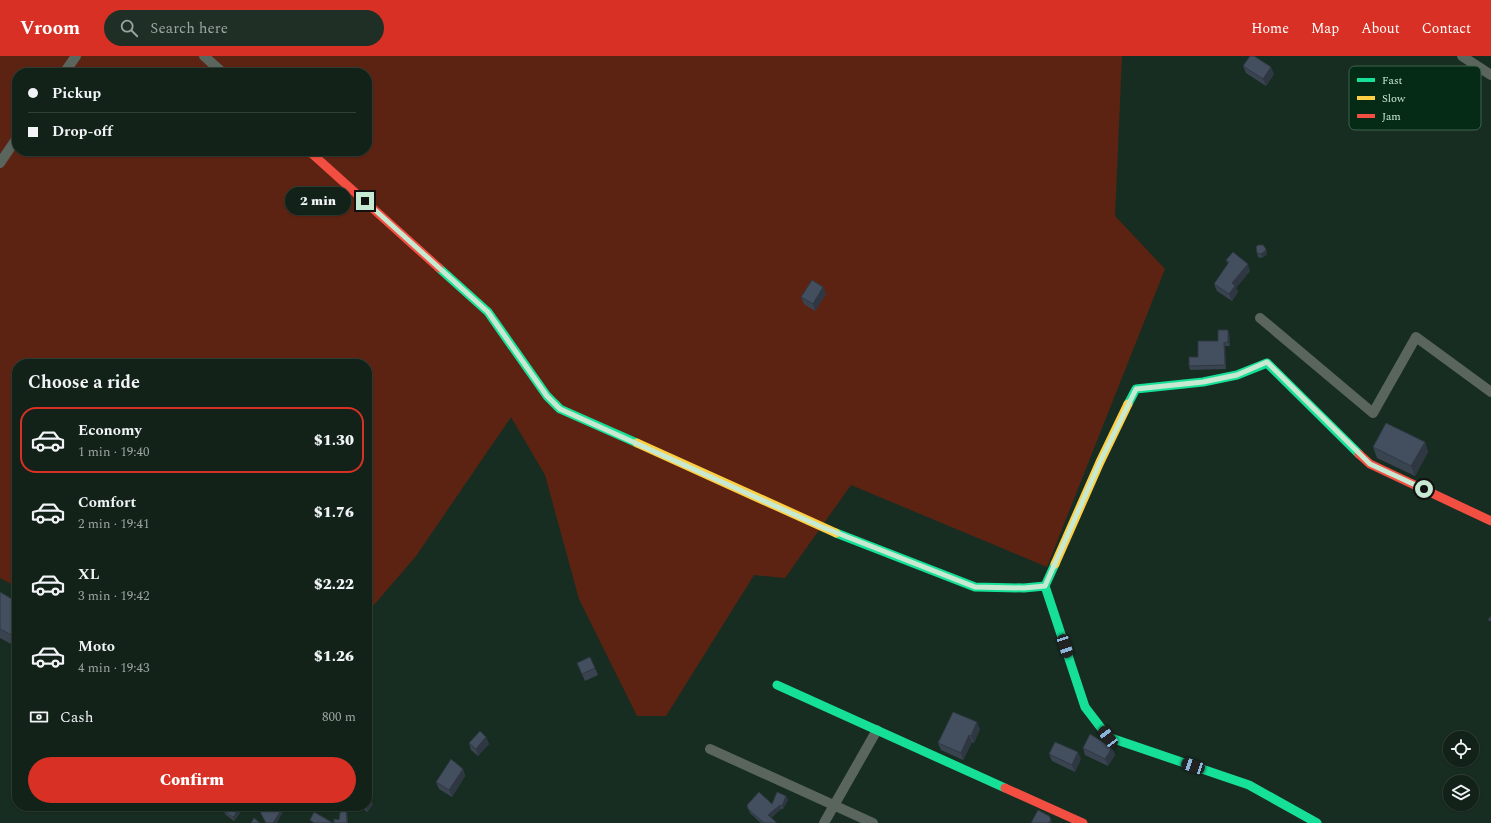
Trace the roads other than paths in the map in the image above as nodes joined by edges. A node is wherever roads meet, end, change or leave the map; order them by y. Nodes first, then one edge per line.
1 (76, 56) edge
2 (204, 56) edge
3 (1462, 56) edge
4 (1477, 66) edge
5 (68, 68) edge
6 (217, 68) edge
7 (1481, 68) edge
8 (1491, 75) edge
9 (12, 145) edge
10 (315, 156) edge
11 (0, 163) edge
12 (1260, 318) dead end
13 (1491, 392) edge
14 (1491, 522) edge
15 (1045, 586) junction
16 (777, 685) dead end
17 (877, 730) junction
18 (710, 749) dead end
19 (835, 805) junction
20 (824, 823) edge
21 (873, 823) edge
22 (1083, 823) edge
23 (1317, 823) edge

1 - 5 street
2 - 6 street
3 - 4 street
7 - 8 street
9 - 11 street
10 - 15 street
12 - 13 street
14 - 15 street
15 - 23 street
16 - 17 street
17 - 19 street
17 - 22 street
18 - 19 street
19 - 20 street
19 - 21 street

